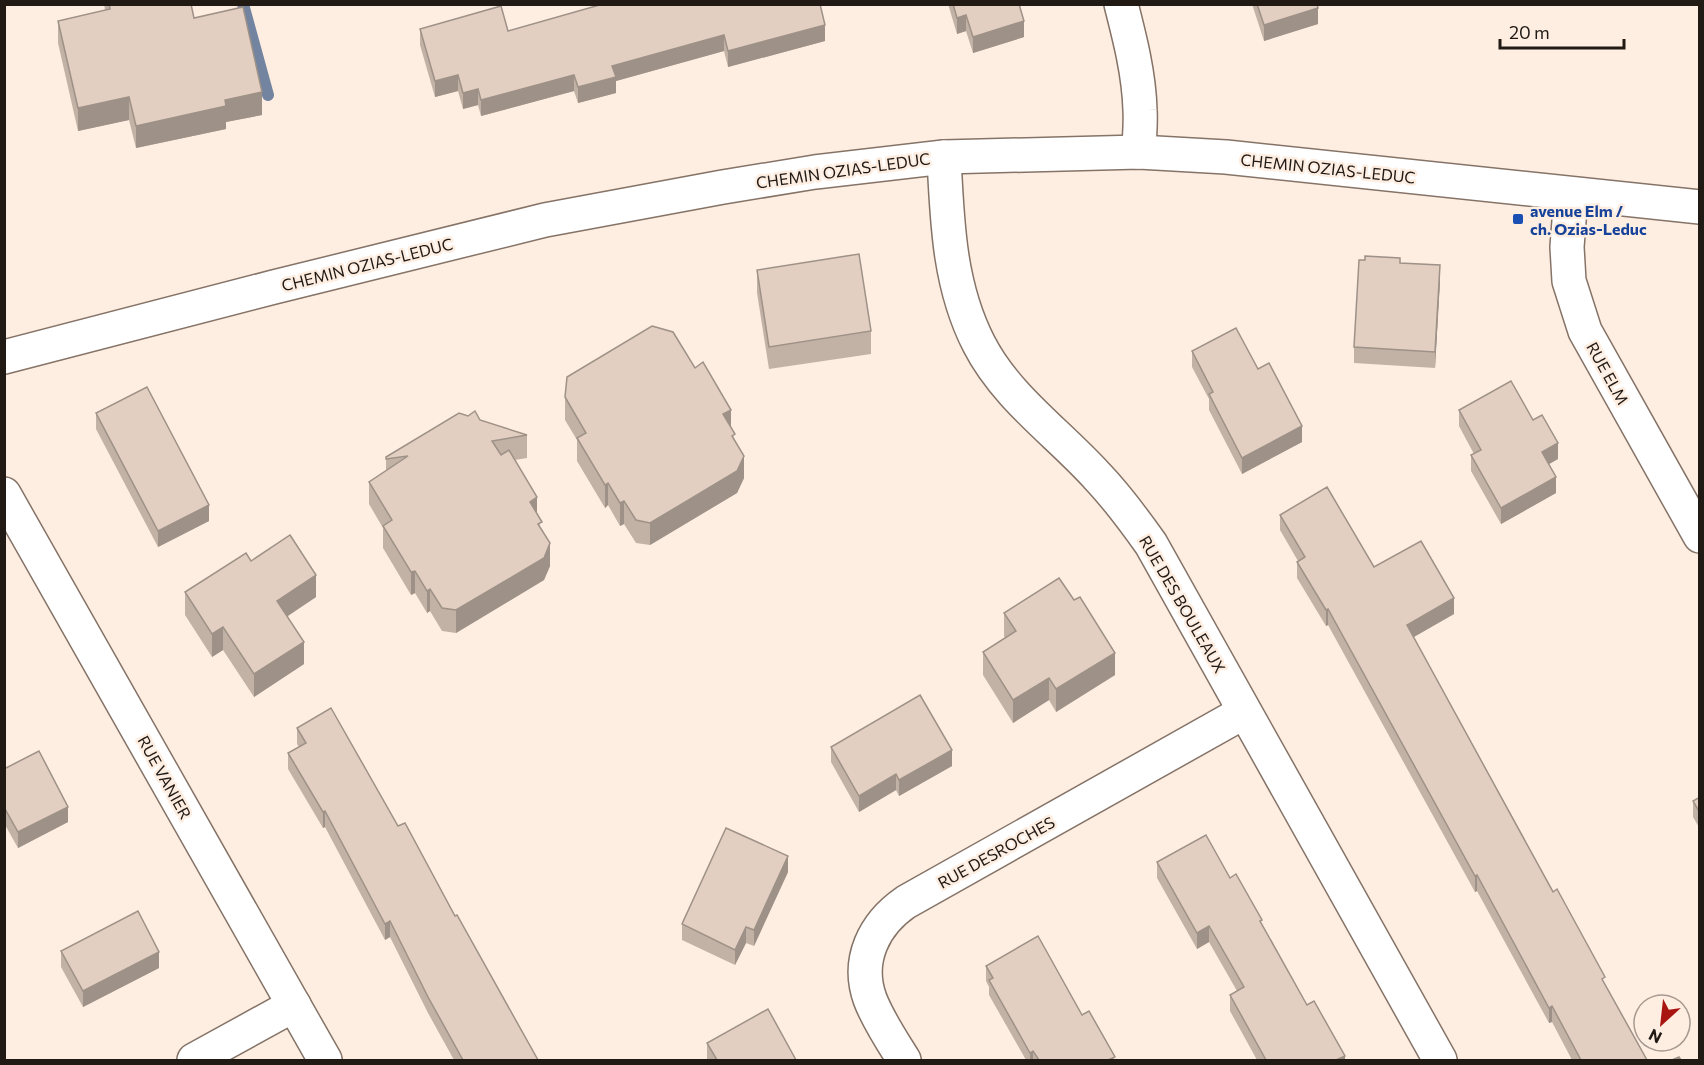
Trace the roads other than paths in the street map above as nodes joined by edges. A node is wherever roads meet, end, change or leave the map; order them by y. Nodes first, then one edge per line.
1 (1121, 4) edge
2 (1139, 152) junction
3 (944, 157) junction
4 (1571, 195) junction
5 (1700, 207) edge
6 (4, 357) edge
7 (4, 494) edge
8 (1700, 536) edge
9 (1244, 712) junction
10 (294, 1005) junction
11 (194, 1060) edge
12 (325, 1060) edge
13 (904, 1060) edge
14 (1440, 1060) edge

1 - 2 street
2 - 3 street, CHEMIN OZIAS-LEDUC
2 - 4 street, CHEMIN OZIAS-LEDUC
3 - 6 street, CHEMIN OZIAS-LEDUC
3 - 9 street, RUE DES BOULEAUX
4 - 5 street, CHEMIN OZIAS-LEDUC
4 - 8 street, RUE ELM
7 - 10 street, RUE VANIER
9 - 13 street, RUE DESROCHES
9 - 14 street, RUE DES BOULEAUX
10 - 11 street
10 - 12 street, RUE VANIER

